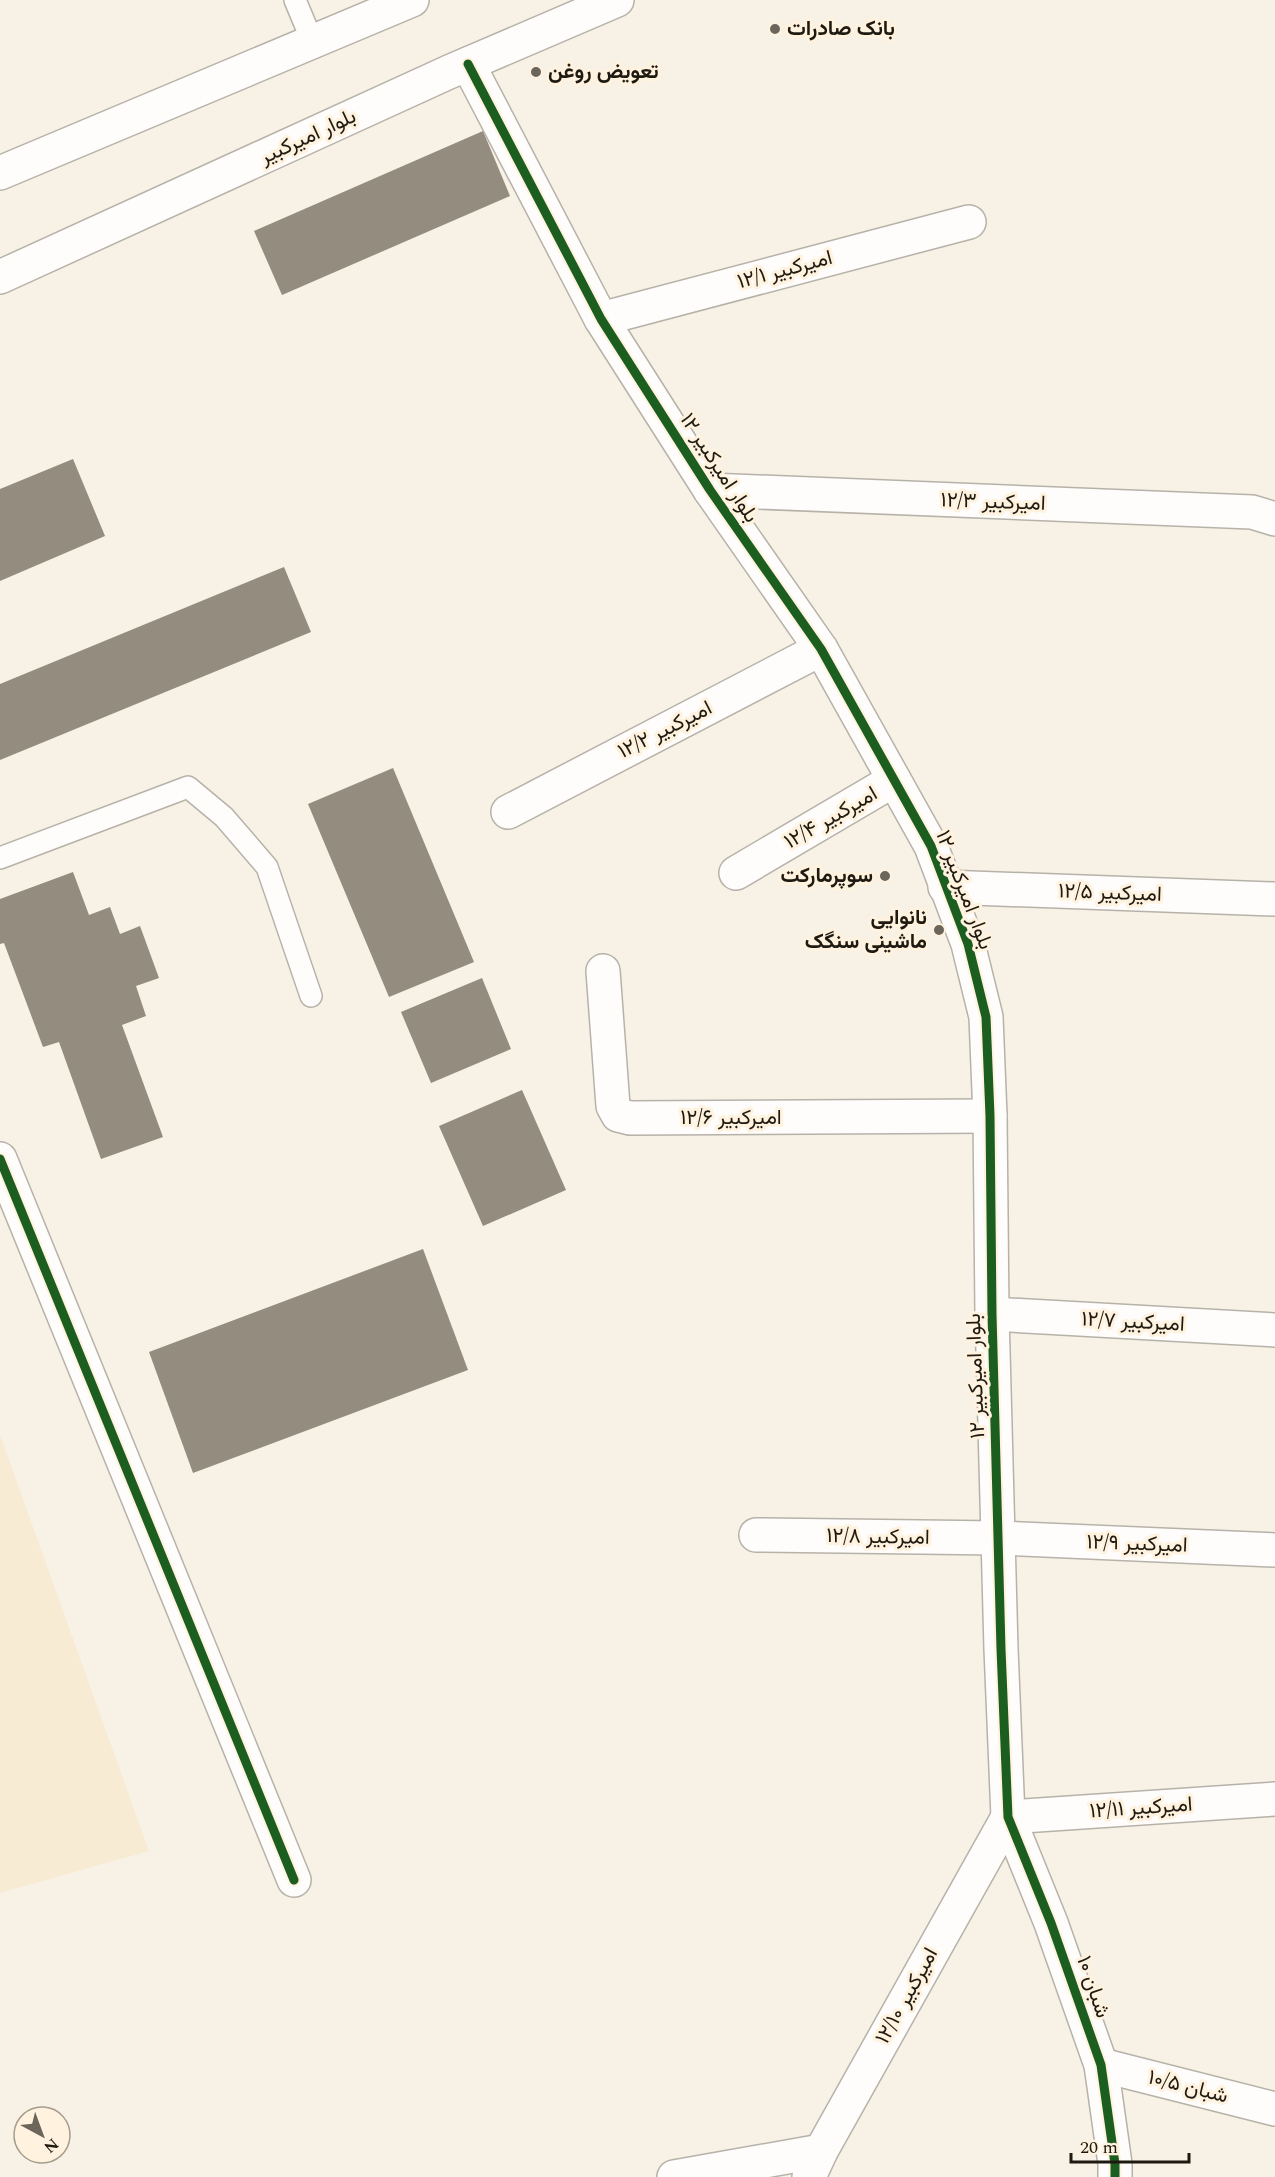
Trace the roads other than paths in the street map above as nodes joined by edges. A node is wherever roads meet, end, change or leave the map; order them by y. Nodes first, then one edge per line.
1 (295, 0) edge
2 (412, 0) edge
3 (617, 0) edge
4 (313, 43) junction
5 (468, 64) junction
6 (0, 173) edge
7 (969, 222) dead end
8 (0, 277) edge
9 (602, 319) junction
10 (710, 490) junction
11 (1275, 519) edge
12 (821, 649) junction
13 (894, 780) junction
14 (508, 812) dead end
15 (0, 858) edge
16 (736, 873) dead end
17 (945, 887) junction
18 (1275, 899) edge
19 (603, 971) dead end
20 (311, 996) dead end
21 (990, 1116) junction
22 (0, 1159) edge
23 (992, 1314) junction
24 (1275, 1330) edge
25 (756, 1536) dead end
26 (999, 1538) junction
27 (1275, 1550) edge
28 (1275, 1799) edge
29 (1008, 1817) junction
30 (294, 1880) dead end
31 (1101, 2065) junction
32 (1275, 2109) edge
33 (815, 2164) edge
34 (674, 2177) edge
35 (1114, 2177) edge

1 - 4 lane
2 - 4 street
3 - 5 street, بلوار امیرکبیر
4 - 6 street
5 - 8 street, بلوار امیرکبیر
5 - 9 street, ۱۲ بلوار امیرکبیر
7 - 9 street, ۱۲/۱ امیرکبیر
9 - 10 street, ۱۲ بلوار امیرکبیر
10 - 11 street, ۱۲/۳ امیرکبیر
10 - 12 street, ۱۲ بلوار امیرکبیر
12 - 13 street, ۱۲ بلوار امیرکبیر
12 - 14 street, ۱۲/۲ امیرکبیر
13 - 16 street, ۱۲/۴ امیرکبیر
13 - 17 street, ۱۲ بلوار امیرکبیر
15 - 20 lane
17 - 18 street, ۱۲/۵ امیرکبیر
17 - 21 street, ۱۲ بلوار امیرکبیر
19 - 21 street, ۱۲/۶ امیرکبیر
21 - 23 street, ۱۲ بلوار امیرکبیر
22 - 30 street
23 - 24 street, ۱۲/۷ امیرکبیر
23 - 26 street, ۱۲ بلوار امیرکبیر
25 - 26 street, ۱۲/۸ امیرکبیر
26 - 27 street, ۱۲/۹ امیرکبیر
26 - 29 street, ۱۲ بلوار امیرکبیر
28 - 29 street, ۱۲/۱۱ امیرکبیر
29 - 31 street, ۱۰ شبان
29 - 33 street, ۱۲/۱۰ امیرکبیر
31 - 32 street, ۱۰/۵ شبان
31 - 35 street, ۱۰ شبان
33 - 34 street

